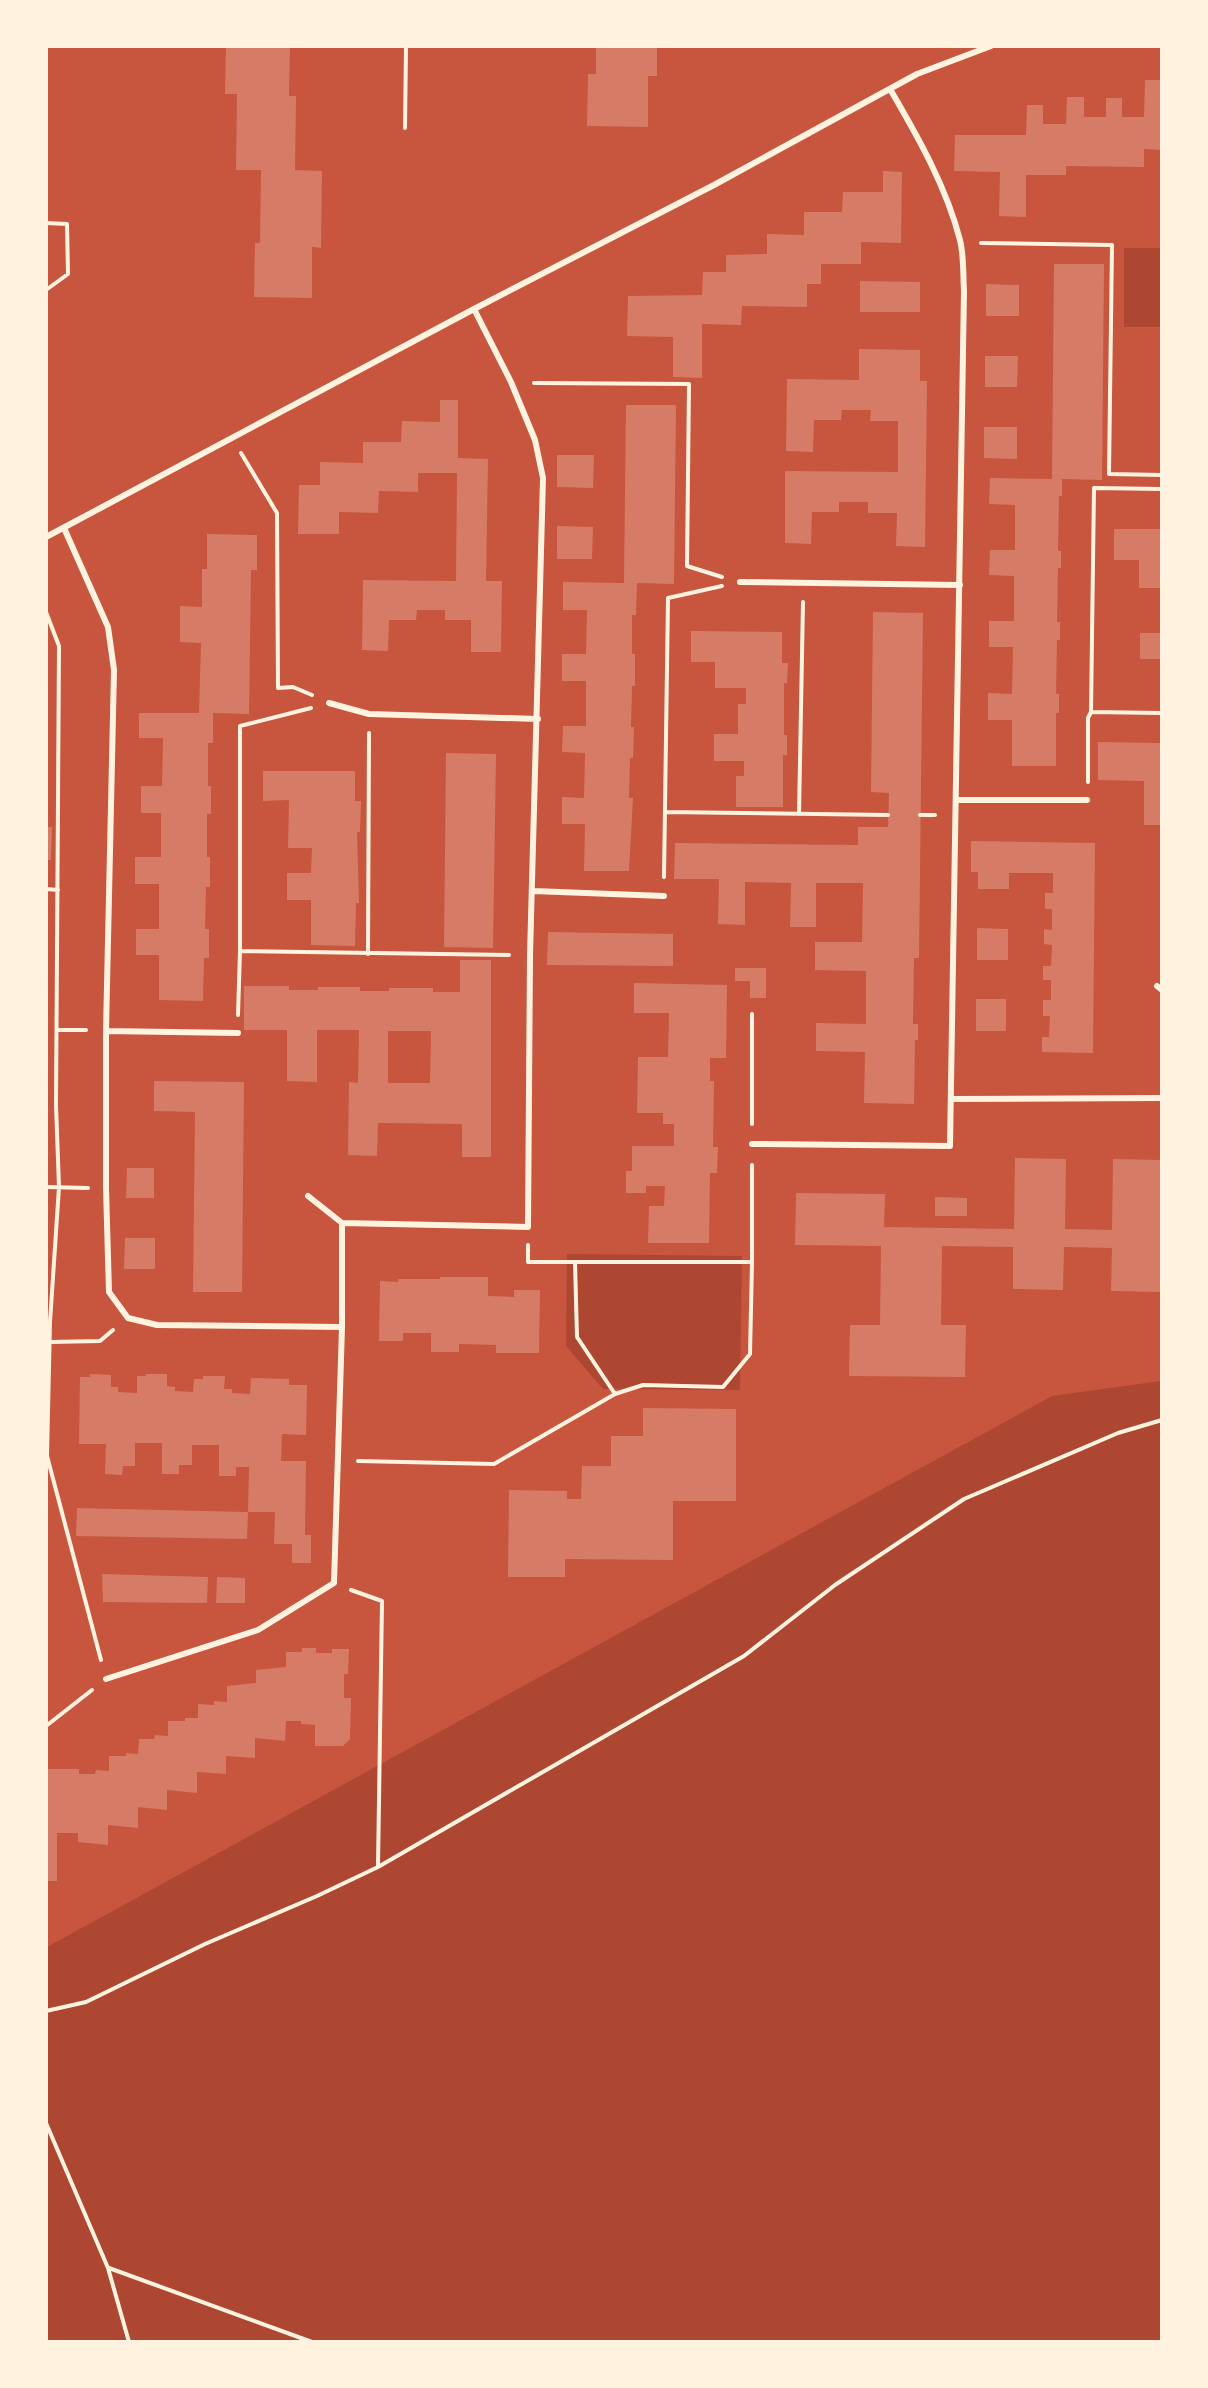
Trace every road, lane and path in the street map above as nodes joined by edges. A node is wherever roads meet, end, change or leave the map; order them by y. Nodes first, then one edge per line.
1 (406, 46) edge
2 (991, 46) edge
3 (890, 89) junction
4 (405, 128) dead end
5 (46, 224) edge
6 (960, 243) junction
7 (46, 290) edge
8 (474, 309) junction
9 (511, 382) junction
10 (232, 438) junction
11 (1161, 475) edge
12 (1161, 489) edge
13 (64, 528) junction
14 (46, 537) edge
15 (740, 582) junction
16 (803, 584) junction
17 (960, 585) junction
18 (46, 612) edge
19 (329, 704) junction
20 (1091, 712) junction
21 (1161, 713) edge
22 (369, 714) junction
23 (538, 719) junction
24 (956, 800) junction
25 (1087, 800) joint
26 (665, 812) junction
27 (799, 814) junction
28 (888, 815) dead end
29 (46, 889) edge
30 (58, 890) junction
31 (533, 891) junction
32 (664, 896) joint
33 (240, 951) junction
34 (368, 954) junction
35 (530, 955) junction
36 (752, 1014) dead end
37 (57, 1030) junction
38 (106, 1031) junction
39 (238, 1033) joint
40 (1161, 1098) edge
41 (951, 1099) junction
42 (752, 1144) junction
43 (46, 1187) edge
44 (59, 1187) junction
45 (106, 1188) junction
46 (308, 1196) dead end
47 (342, 1222) junction
48 (528, 1227) junction
49 (574, 1262) junction
50 (752, 1262) junction
51 (128, 1318) junction
52 (48, 1322) edge
53 (342, 1327) junction
54 (50, 1342) junction
55 (615, 1394) junction
56 (1161, 1420) edge
57 (47, 1455) edge
58 (338, 1461) junction
59 (334, 1583) junction
60 (106, 1679) junction
61 (46, 1726) edge
62 (378, 1867) junction
63 (46, 2011) edge
64 (46, 2123) edge
65 (108, 2268) junction
66 (129, 2342) edge
67 (312, 2342) edge

1 - 4 path
2 - 3 street
3 - 6 street
3 - 8 street
5 - 7 path
6 - 11 path
6 - 17 street
8 - 9 street
8 - 10 street
9 - 15 path
9 - 23 street
10 - 13 street
10 - 19 path
12 - 20 path
13 - 14 street
13 - 38 street
15 - 16 street
15 - 26 path
16 - 17 street
16 - 27 path
17 - 24 street
18 - 30 path
19 - 22 street
19 - 33 path
20 - 21 path
20 - 25 path
22 - 23 street
22 - 34 path
23 - 31 street
24 - 25 street
24 - 41 street
26 - 27 path
26 - 32 path
27 - 28 path
29 - 30 path
30 - 37 path
31 - 32 street
31 - 35 street
33 - 34 path
33 - 39 path
34 - 35 path
35 - 48 street
36 - 42 path
37 - 38 path
37 - 44 path
38 - 39 street
38 - 45 street
40 - 41 street
41 - 42 street
42 - 50 path
43 - 44 path
44 - 45 path
44 - 52 path
45 - 51 street
46 - 47 street
47 - 48 street
47 - 53 street
48 - 49 path
49 - 50 path
49 - 55 path
50 - 55 path
51 - 53 street
51 - 54 path
52 - 54 path
53 - 58 street
54 - 57 path
55 - 58 path
56 - 62 path
57 - 60 path
58 - 59 street
59 - 60 street
59 - 62 path
60 - 61 path
62 - 63 path
64 - 65 path
65 - 66 path
65 - 67 path

